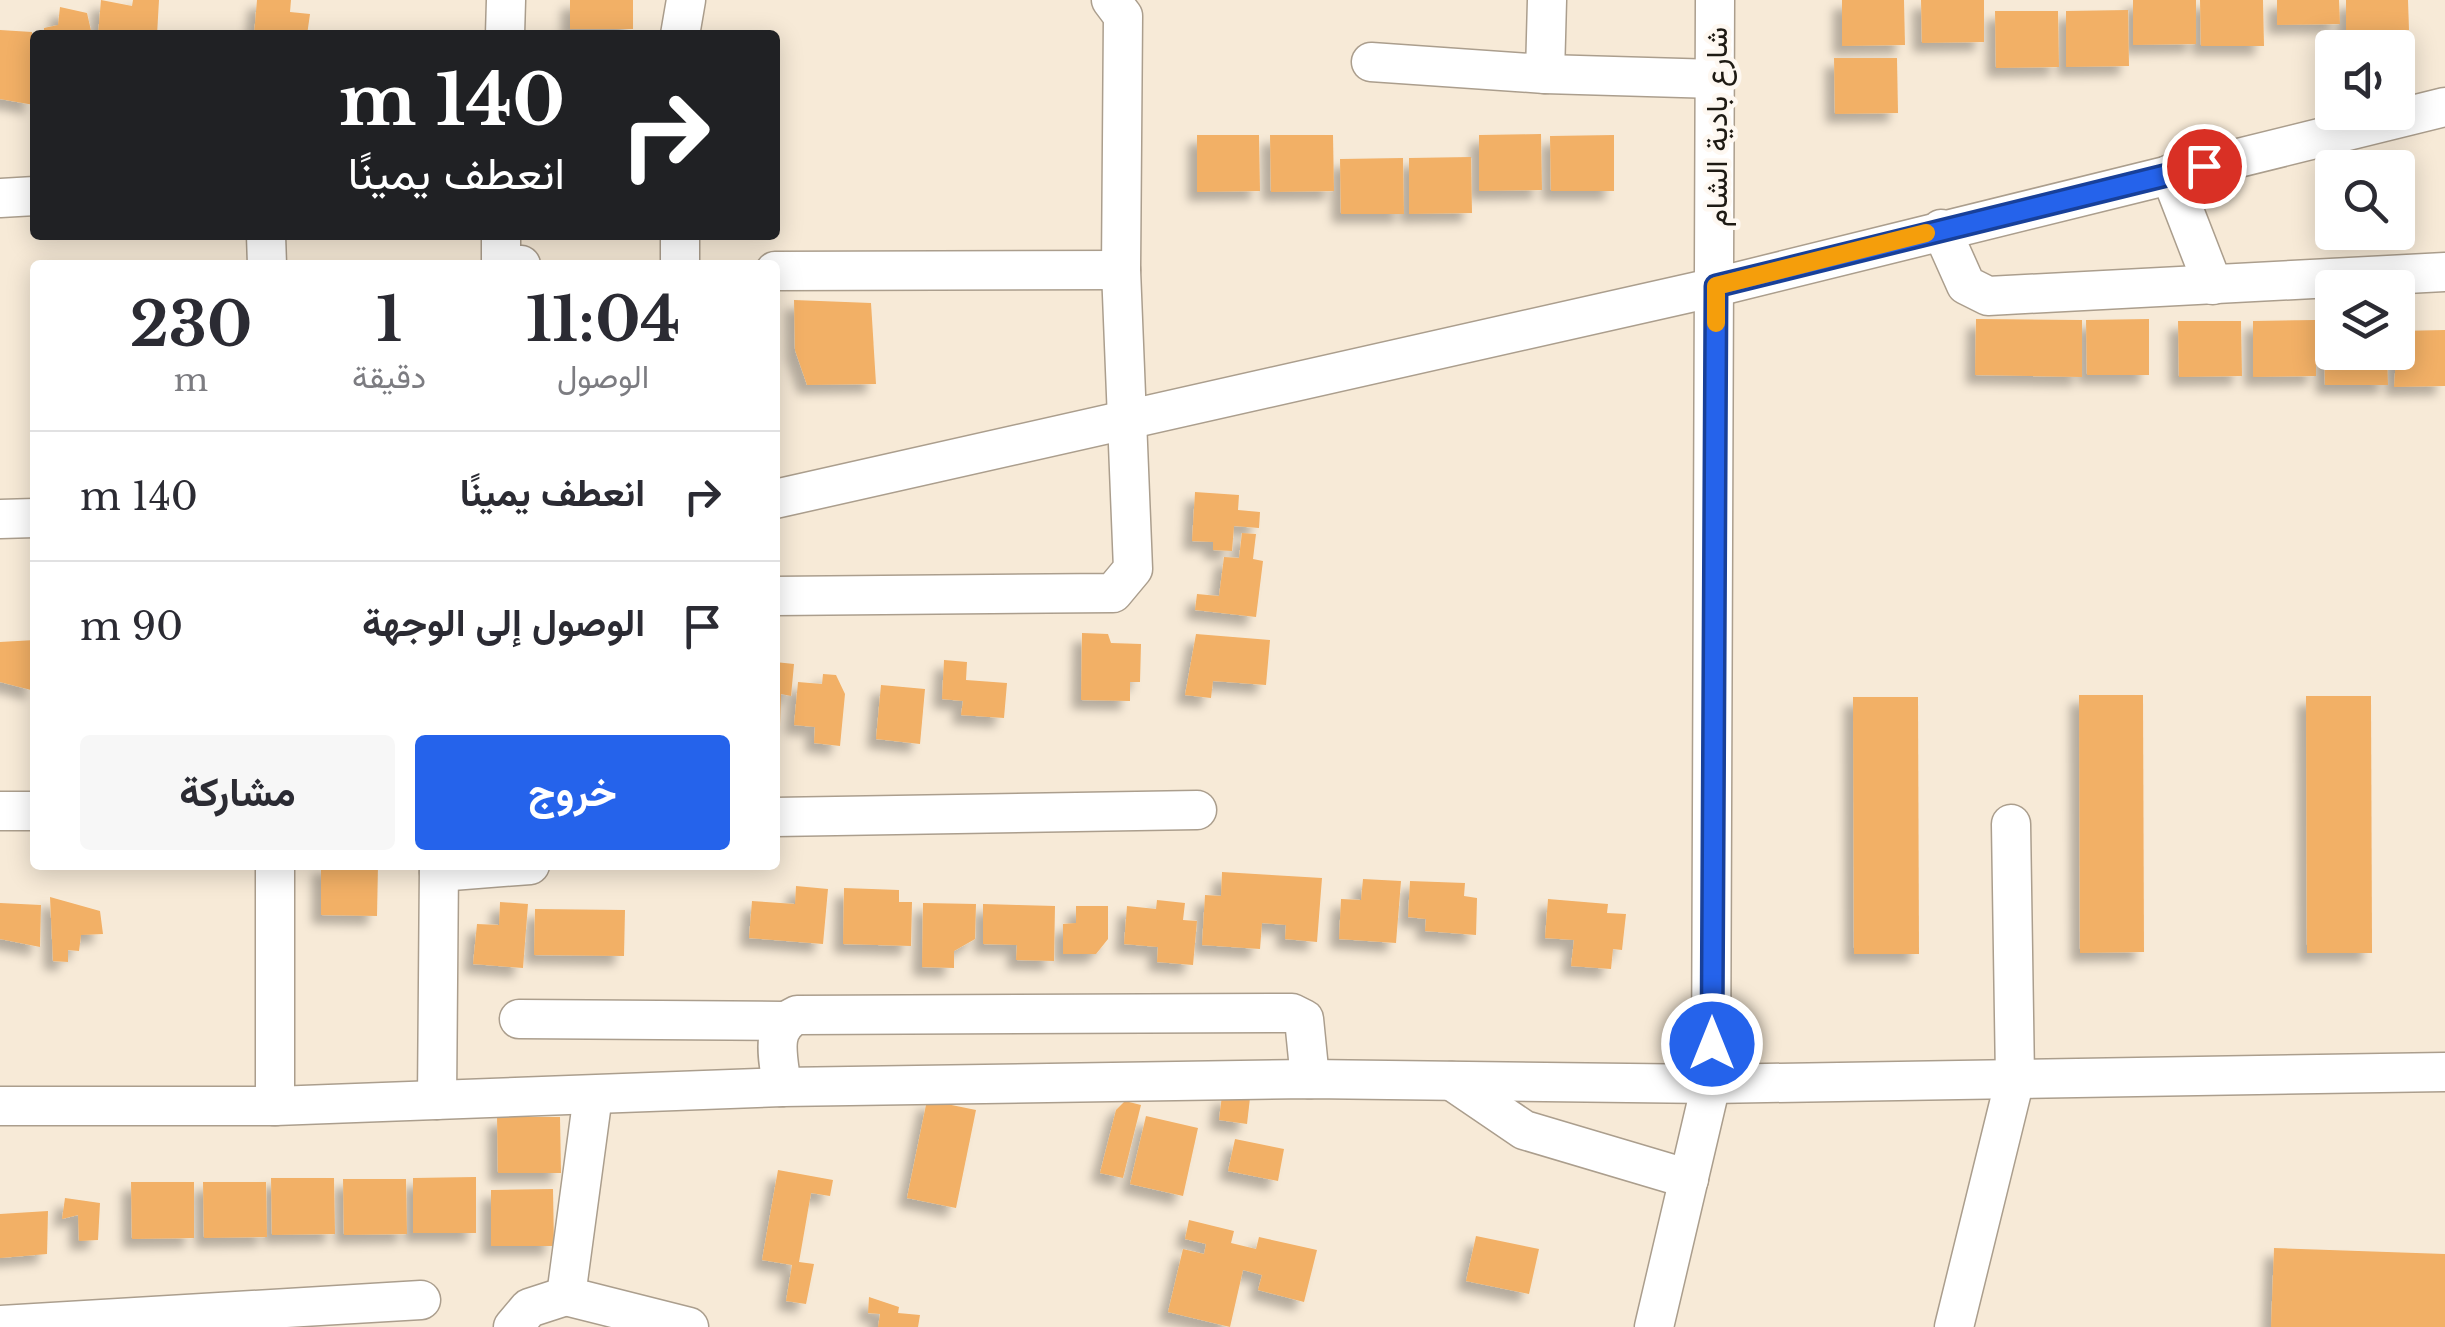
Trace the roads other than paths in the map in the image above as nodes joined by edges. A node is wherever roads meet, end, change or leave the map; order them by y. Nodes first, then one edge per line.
1 (506, 0) edge
2 (686, 0) edge
3 (1111, 0) edge
4 (1547, 0) edge
5 (1715, 0) edge
6 (505, 30) edge
7 (681, 30) edge
8 (1372, 62) dead end
9 (1545, 74) junction
10 (1716, 78) junction
11 (2445, 107) edge
12 (2170, 174) junction
13 (30, 196) edge
14 (0, 198) edge
15 (1941, 230) junction
16 (1121, 270) junction
17 (780, 271) edge
18 (2445, 272) edge
19 (2213, 284) junction
20 (1716, 286) junction
21 (1131, 420) junction
22 (780, 499) edge
23 (30, 518) edge
24 (0, 519) edge
25 (780, 596) edge
26 (1198, 810) dead end
27 (0, 811) edge
28 (30, 811) edge
29 (780, 818) edge
30 (2012, 824) dead end
31 (275, 870) edge
32 (439, 870) edge
33 (519, 1019) dead end
34 (783, 1021) junction
35 (2445, 1072) edge
36 (1310, 1079) junction
37 (2015, 1079) junction
38 (1452, 1081) junction
39 (1711, 1084) junction
40 (782, 1087) junction
41 (593, 1095) junction
42 (437, 1100) junction
43 (0, 1106) edge
44 (275, 1106) junction
45 (1689, 1178) junction
46 (566, 1296) junction
47 (421, 1300) dead end
48 (0, 1324) edge
49 (59, 1324) edge
50 (513, 1327) edge
51 (689, 1327) edge
52 (1654, 1327) edge
53 (1954, 1327) edge

1 - 6 street
2 - 7 street
3 - 16 street
4 - 9 street
5 - 10 street, شارع بادية الشام
8 - 9 street
9 - 10 street
10 - 20 street, شارع بادية الشام
11 - 12 street
12 - 15 street
12 - 19 street
13 - 14 street
15 - 19 street
15 - 20 street
16 - 17 street
16 - 21 street
18 - 19 street
20 - 21 street
20 - 39 street, شارع بادية الشام
21 - 22 street
21 - 25 street
23 - 24 street
26 - 29 street
27 - 28 street
30 - 37 street
31 - 44 street
32 - 42 street
33 - 34 street
34 - 36 street
34 - 40 street
35 - 37 street
36 - 38 street
36 - 40 street
37 - 39 street
37 - 53 street
38 - 39 street
38 - 45 street
39 - 45 street, شارع بادية الشام
40 - 41 street
41 - 42 street
41 - 46 street
42 - 44 street
43 - 44 street
45 - 52 street, شارع بادية الشام
46 - 50 street
46 - 51 street
47 - 49 street
48 - 49 street

